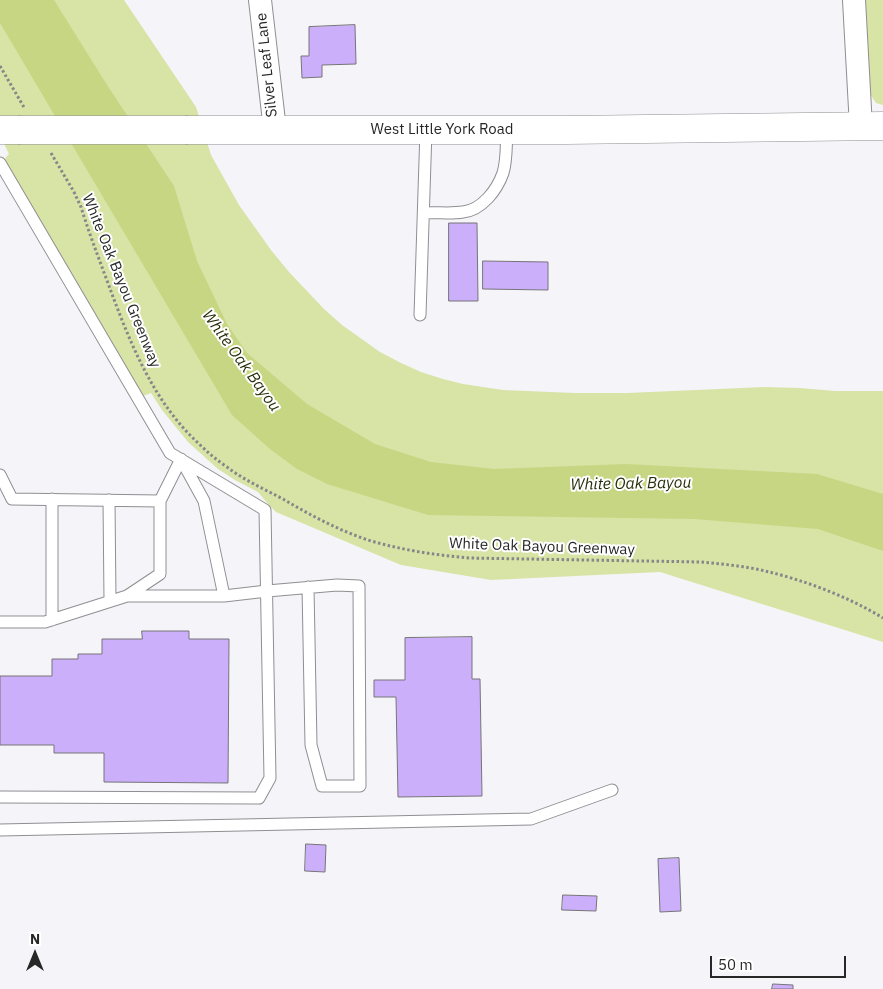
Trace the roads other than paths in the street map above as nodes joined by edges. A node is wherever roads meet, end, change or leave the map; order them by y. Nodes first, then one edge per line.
1 (260, 0) edge
2 (854, 0) edge
3 (16, 125) edge
4 (872, 127) edge
5 (275, 130) junction
6 (426, 130) junction
7 (506, 130) junction
8 (0, 163) edge
9 (424, 213) junction
10 (420, 315) dead end
11 (181, 459) junction
12 (0, 475) edge
13 (6, 499) edge
14 (52, 500) junction
15 (109, 500) junction
16 (160, 501) junction
17 (308, 588) junction
18 (266, 591) junction
19 (128, 596) junction
20 (224, 596) junction
21 (110, 601) junction
22 (52, 620) junction
23 (0, 622) edge
24 (612, 790) dead end
25 (0, 797) edge
26 (0, 830) edge

1 - 5 street, Silver Leaf Lane
2 - 4 street
3 - 5 street, West Little York Road, bridge
4 - 7 street, West Little York Road
5 - 6 street, West Little York Road
6 - 7 street, West Little York Road
6 - 9 lane
7 - 9 lane
8 - 11 lane
9 - 10 lane
11 - 16 lane
11 - 18 lane
11 - 20 lane
12 - 13 lane
13 - 14 lane
14 - 15 lane
14 - 22 lane
15 - 16 lane
15 - 21 lane
16 - 19 lane
17 - 17 lane
17 - 18 lane
18 - 20 lane
18 - 25 lane
19 - 20 lane
19 - 21 lane
21 - 22 lane
22 - 23 lane
24 - 26 lane

